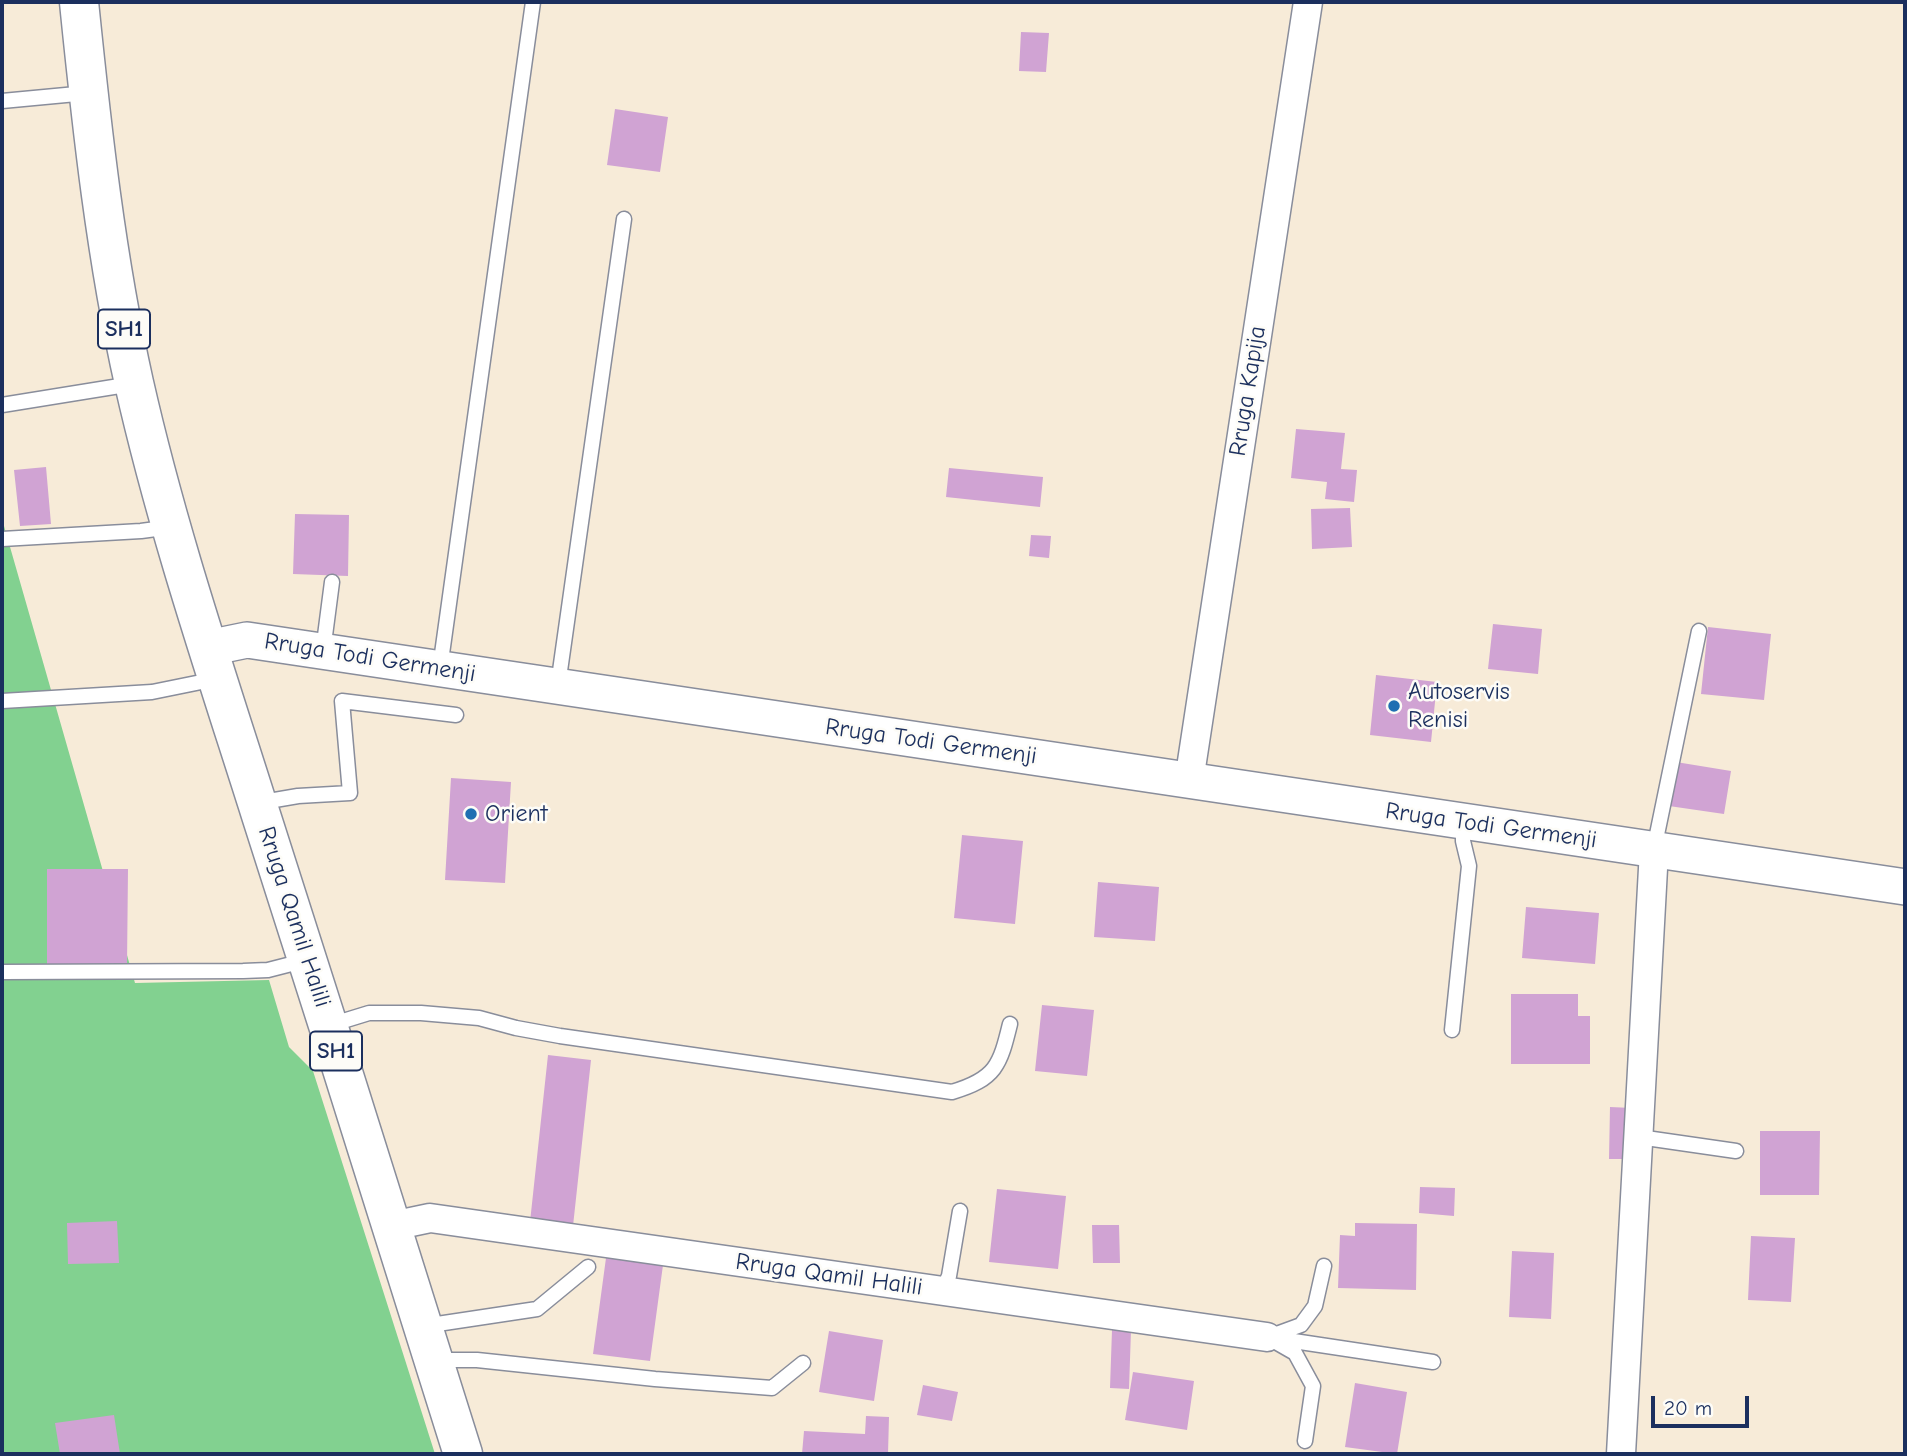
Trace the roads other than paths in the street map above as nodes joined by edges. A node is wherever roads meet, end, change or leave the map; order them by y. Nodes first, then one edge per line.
1 (79, 2) edge
2 (533, 2) edge
3 (1308, 2) edge
4 (88, 93) junction
5 (2, 101) edge
6 (624, 219) dead end
7 (134, 383) junction
8 (2, 405) edge
9 (172, 526) junction
10 (2, 539) edge
11 (332, 582) dead end
12 (1699, 631) dead end
13 (323, 651) junction
14 (213, 664) junction
15 (440, 668) junction
16 (558, 687) junction
17 (2, 701) edge
18 (456, 715) dead end
19 (1188, 780) junction
20 (257, 803) junction
21 (1463, 821) junction
22 (1654, 850) junction
23 (1905, 887) edge
24 (307, 960) junction
25 (2, 972) edge
26 (1010, 1024) dead end
27 (328, 1025) junction
28 (1452, 1030) dead end
29 (1639, 1137) junction
30 (1736, 1151) dead end
31 (960, 1211) dead end
32 (392, 1226) junction
33 (1324, 1266) dead end
34 (588, 1268) dead end
35 (942, 1291) junction
36 (1267, 1337) junction
37 (428, 1343) junction
38 (1433, 1362) dead end
39 (803, 1363) dead end
40 (1305, 1441) dead end
41 (463, 1454) edge
42 (1621, 1454) edge

1 - 4 main road, SH1
2 - 15 lane
3 - 19 street, Rruga Kapija
4 - 5 lane
4 - 7 main road, SH1
6 - 16 lane
7 - 8 lane
7 - 9 main road, SH1
9 - 10 lane
9 - 14 main road, SH1
11 - 13 lane
12 - 22 lane
13 - 14 street, Rruga Todi Germenji
13 - 15 street, Rruga Todi Germenji
14 - 17 lane
14 - 20 main road, Rruga Qamil Halili / SH1
15 - 16 street, Rruga Todi Germenji
16 - 19 street, Rruga Todi Germenji
18 - 20 lane
19 - 21 street, Rruga Todi Germenji
20 - 24 main road, Rruga Qamil Halili / SH1
21 - 22 street, Rruga Todi Germenji
21 - 28 lane
22 - 23 street, Rruga Todi Germenji
22 - 29 street
24 - 25 lane
24 - 27 main road, Rruga Qamil Halili / SH1
26 - 27 lane
27 - 32 main road, Rruga Qamil Halili / SH1
29 - 30 lane
29 - 42 street
31 - 35 lane
32 - 35 street, Rruga Qamil Halili
32 - 37 main road, Rruga Qamil Halili / SH1
33 - 36 lane
34 - 37 lane
35 - 36 street, Rruga Qamil Halili
36 - 38 lane
36 - 40 lane
37 - 39 lane
37 - 41 main road, Rruga Qamil Halili / SH1

